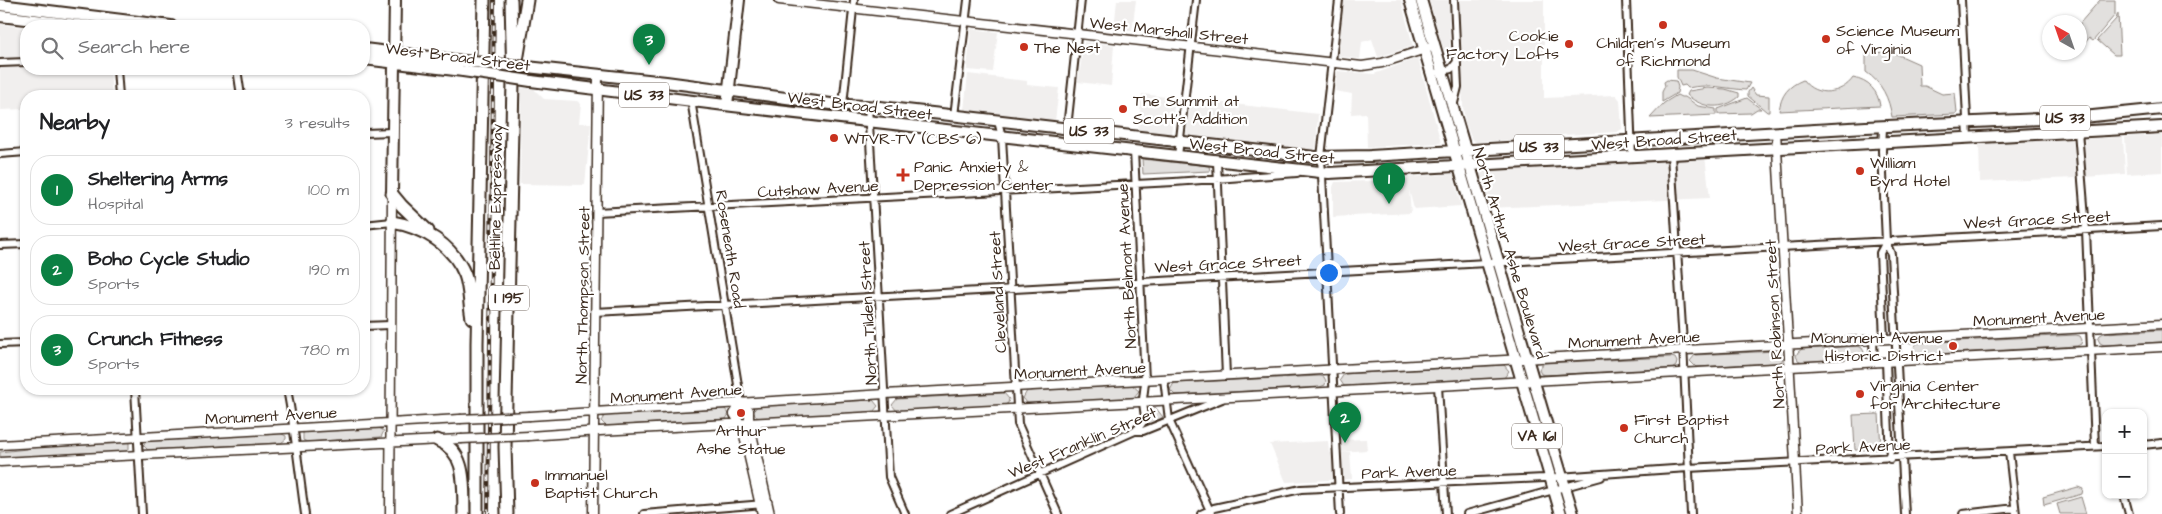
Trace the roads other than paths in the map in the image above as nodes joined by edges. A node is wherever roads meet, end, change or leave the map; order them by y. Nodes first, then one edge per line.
1 (395, 0) edge
2 (484, 0) edge
3 (511, 0) edge
4 (527, 0) edge
5 (739, 0) edge
6 (779, 0) edge
7 (968, 0) edge
8 (1081, 0) edge
9 (1196, 0) edge
10 (1339, 0) edge
11 (1410, 0) edge
12 (1421, 0) edge
13 (1454, 0) edge
14 (1626, 0) edge
15 (1961, 0) edge
16 (854, 4) edge
17 (0, 6) edge
18 (0, 16) edge
19 (35, 20) edge
20 (96, 20) edge
21 (965, 21) junction
22 (1077, 34) junction
23 (1190, 46) junction
24 (1430, 48) junction
25 (370, 51) edge
26 (394, 58) junction
27 (370, 59) edge
28 (20, 62) edge
29 (0, 63) edge
30 (1332, 63) junction
31 (1456, 63) junction
32 (463, 66) junction
33 (1437, 73) junction
34 (118, 75) edge
35 (237, 75) edge
36 (598, 76) junction
37 (513, 82) junction
38 (597, 89) junction
39 (118, 90) edge
40 (240, 90) edge
41 (728, 90) junction
42 (691, 100) junction
43 (727, 105) junction
44 (843, 105) junction
45 (868, 106) junction
46 (1452, 108) junction
47 (2162, 110) edge
48 (954, 116) junction
49 (998, 121) junction
50 (869, 122) junction
51 (1967, 124) junction
52 (2162, 126) edge
53 (1883, 127) junction
54 (1067, 128) junction
55 (2078, 131) junction
56 (1776, 132) junction
57 (370, 133) edge
58 (393, 134) junction
59 (1002, 137) junction
60 (1968, 138) junction
61 (1180, 141) junction
62 (1631, 142) junction
63 (1882, 143) junction
64 (1778, 148) junction
65 (1134, 151) junction
66 (1459, 151) junction
67 (20, 152) edge
68 (0, 154) edge
69 (1671, 155) junction
70 (1178, 156) junction
71 (1322, 157) junction
72 (1632, 157) junction
73 (1216, 161) junction
74 (1464, 166) junction
75 (1311, 172) junction
76 (1322, 173) junction
77 (1218, 179) junction
78 (1136, 184) junction
79 (1005, 191) junction
80 (392, 194) junction
81 (873, 198) junction
82 (709, 207) junction
83 (596, 212) junction
84 (392, 222) junction
85 (370, 224) edge
86 (2162, 226) edge
87 (2086, 230) junction
88 (438, 240) junction
89 (1886, 242) junction
90 (20, 244) edge
91 (0, 245) edge
92 (1784, 247) junction
93 (1677, 253) junction
94 (1487, 263) junction
95 (1499, 263) junction
96 (1327, 272) junction
97 (1222, 278) junction
98 (1141, 282) junction
99 (1010, 289) junction
100 (880, 296) junction
101 (725, 305) junction
102 (595, 312) junction
103 (2162, 324) edge
104 (390, 325) junction
105 (370, 326) edge
106 (2089, 328) junction
107 (1896, 338) junction
108 (1884, 339) junction
109 (1873, 340) junction
110 (20, 342) edge
111 (477, 343) junction
112 (0, 344) edge
113 (1789, 344) junction
114 (2162, 347) edge
115 (1684, 350) junction
116 (2090, 351) junction
117 (1528, 358) junction
118 (1515, 360) junction
119 (1886, 362) junction
120 (1897, 362) junction
121 (1874, 363) junction
122 (1790, 367) junction
123 (1333, 370) junction
124 (1684, 373) junction
125 (1226, 376) junction
126 (1164, 379) junction
127 (1145, 380) junction
128 (1534, 381) junction
129 (1522, 382) junction
130 (1438, 386) junction
131 (1016, 387) junction
132 (1334, 392) junction
133 (885, 394) junction
134 (134, 395) edge
135 (288, 395) edge
136 (1225, 398) junction
137 (1166, 401) junction
138 (1143, 402) junction
139 (740, 403) junction
140 (1017, 409) junction
141 (594, 412) junction
142 (886, 416) junction
143 (1169, 420) junction
144 (392, 422) junction
145 (745, 424) junction
146 (294, 428) junction
147 (594, 431) junction
148 (1135, 432) junction
149 (137, 437) junction
150 (437, 440) junction
151 (392, 443) junction
152 (2162, 443) edge
153 (0, 444) edge
154 (2147, 444) edge
155 (2095, 446) junction
156 (2102, 446) edge
157 (295, 448) junction
158 (2009, 452) junction
159 (138, 456) junction
160 (1901, 458) junction
161 (1890, 459) junction
162 (0, 462) edge
163 (1796, 464) junction
164 (1688, 468) junction
165 (1040, 474) junction
166 (1550, 478) junction
167 (1563, 481) junction
168 (1444, 483) junction
169 (1338, 487) junction
170 (1553, 490) junction
171 (2125, 499) edge
172 (764, 504) junction
173 (2015, 511) edge
174 (1210, 512) edge
175 (142, 514) edge
176 (305, 514) edge
177 (390, 514) edge
178 (464, 514) edge
179 (477, 514) edge
180 (506, 514) edge
181 (593, 514) edge
182 (644, 514) edge
183 (762, 514) edge
184 (770, 514) edge
185 (905, 514) edge
186 (950, 514) edge
187 (1058, 514) edge
188 (1201, 514) edge
189 (1340, 514) edge
190 (1446, 514) edge
191 (1467, 514) edge
192 (1560, 514) edge
193 (1573, 514) edge
194 (1690, 514) edge
195 (1798, 514) edge
196 (1905, 514) edge
197 (1963, 514) edge
198 (2129, 514) edge

1 - 26 main road
2 - 111 highway, Beltline Expressway / I 195
3 - 37 highway, Beltline Expressway / I 195
4 - 37 highway
5 - 41 main road
6 - 16 street, West Marshall Street
7 - 21 street
8 - 22 street
9 - 23 street
10 - 30 street
11 - 24 main road, North Arthur Ashe Boulevard / VA 161
12 - 24 main road, North Arthur Ashe Boulevard / VA 161
13 - 31 street
14 - 62 street
15 - 51 street
16 - 21 street, West Marshall Street
16 - 44 street
17 - 20 main road
18 - 19 main road
21 - 22 street, West Marshall Street
21 - 48 street
22 - 23 street, West Marshall Street
22 - 54 street
23 - 30 street, West Marshall Street
23 - 61 street
24 - 30 street, West Marshall Street
24 - 33 main road, North Arthur Ashe Boulevard / VA 161
25 - 26 main road, West Broad Street / US 33
26 - 27 main road, West Broad Street / US 33
26 - 32 main road, West Broad Street / US 33
26 - 58 main road
28 - 29 street
30 - 71 street
31 - 33 street
31 - 46 street
32 - 36 main road, West Broad Street / US 33, bridge
32 - 38 main road, West Broad Street / US 33, bridge
33 - 46 main road, North Arthur Ashe Boulevard / VA 161
33 - 66 main road, North Arthur Ashe Boulevard / VA 161
34 - 39 street
35 - 40 street
36 - 38 street, North Thompson Street
36 - 41 main road, West Broad Street / US 33
37 - 180 highway, Beltline Expressway / I 195
38 - 42 main road, West Broad Street / US 33
38 - 83 street, North Thompson Street
41 - 43 main road
41 - 44 main road, West Broad Street / US 33
42 - 43 main road, West Broad Street / US 33
42 - 82 street, Roseneath Road
43 - 50 main road, West Broad Street / US 33
44 - 45 main road, West Broad Street / US 33
45 - 48 main road, West Broad Street / US 33
45 - 50 street, North Tilden Street
46 - 66 main road, North Arthur Ashe Boulevard / VA 161
47 - 51 main road, West Broad Street / US 33
48 - 49 main road, West Broad Street / US 33
49 - 54 main road, West Broad Street / US 33
49 - 59 street, Cleveland Street
50 - 59 main road, West Broad Street / US 33
50 - 81 street, North Tilden Street
51 - 53 main road, West Broad Street / US 33
51 - 60 street
52 - 55 main road, West Broad Street / US 33
53 - 56 main road, West Broad Street / US 33
53 - 63 street
54 - 61 main road, West Broad Street / US 33
55 - 60 main road, West Broad Street / US 33
55 - 87 street
56 - 62 main road, West Broad Street / US 33
56 - 64 street, North Robinson Street
57 - 58 street
58 - 80 main road
59 - 65 main road, West Broad Street / US 33
59 - 79 street, Cleveland Street
60 - 63 main road, West Broad Street / US 33
61 - 70 street
61 - 71 main road, West Broad Street / US 33
62 - 66 main road, West Broad Street / US 33
62 - 72 street
63 - 64 main road, West Broad Street / US 33
63 - 89 street
64 - 69 main road, West Broad Street / US 33
64 - 92 street, North Robinson Street
65 - 70 main road, West Broad Street / US 33
65 - 78 street, North Belmont Avenue
66 - 71 main road, West Broad Street / US 33
66 - 74 main road, North Arthur Ashe Boulevard / VA 161
67 - 68 street
69 - 72 main road, West Broad Street / US 33
69 - 93 street
70 - 73 main road, West Broad Street / US 33
71 - 76 street
72 - 74 main road, West Broad Street / US 33
73 - 75 main road, West Broad Street / US 33
73 - 77 street
74 - 76 main road, West Broad Street / US 33
74 - 94 main road, North Arthur Ashe Boulevard / VA 161
74 - 95 main road, North Arthur Ashe Boulevard / VA 161
75 - 76 main road, West Broad Street / US 33
75 - 77 street, Cutshaw Avenue
76 - 96 street
77 - 78 street, Cutshaw Avenue
77 - 97 street
78 - 79 street, Cutshaw Avenue
78 - 98 street, North Belmont Avenue
79 - 81 street, Cutshaw Avenue
79 - 99 street, Cleveland Street
80 - 84 street
80 - 88 highway
81 - 82 street, Cutshaw Avenue
81 - 100 street, North Tilden Street
82 - 83 street, Cutshaw Avenue
82 - 101 street, Roseneath Road
83 - 102 street, North Thompson Street
84 - 85 street
84 - 88 highway
84 - 104 street
86 - 87 street, West Grace Street
87 - 89 street, West Grace Street
87 - 106 street
88 - 111 highway
89 - 92 street, West Grace Street
89 - 107 street
89 - 108 street
90 - 91 street
92 - 93 street, West Grace Street
92 - 113 street, North Robinson Street
93 - 95 street, West Grace Street
93 - 115 street
94 - 95 street, West Grace Street
94 - 96 street, West Grace Street
94 - 118 main road, North Arthur Ashe Boulevard / VA 161
95 - 117 main road, North Arthur Ashe Boulevard / VA 161
96 - 97 street, West Grace Street
96 - 123 street
97 - 98 street, West Grace Street
97 - 125 street
98 - 99 street, West Grace Street
98 - 127 street, North Belmont Avenue
99 - 100 street, West Grace Street
99 - 131 street, Cleveland Street
100 - 101 street, West Grace Street
100 - 133 street, North Tilden Street
101 - 102 street, West Grace Street
101 - 139 street, Roseneath Road
102 - 141 street, North Thompson Street
103 - 106 street, Monument Avenue
104 - 105 street
104 - 144 street
106 - 107 street, Monument Avenue
106 - 116 street
107 - 108 street, Monument Avenue
107 - 120 street
108 - 109 street, Monument Avenue
109 - 113 street, Monument Avenue
109 - 121 street
110 - 112 street
111 - 179 highway, Beltline Expressway / I 195
113 - 115 street, Monument Avenue
113 - 122 street, North Robinson Street
114 - 116 street, Monument Avenue
115 - 117 street, Monument Avenue
115 - 124 street
116 - 120 street, Monument Avenue
116 - 155 street
117 - 118 street, Monument Avenue
117 - 128 main road, North Arthur Ashe Boulevard / VA 161
118 - 123 street, Monument Avenue
118 - 129 main road, North Arthur Ashe Boulevard / VA 161
119 - 120 street, Monument Avenue
119 - 121 street, Monument Avenue
119 - 161 street
120 - 160 street
121 - 122 street, Monument Avenue
122 - 124 street, Monument Avenue
122 - 163 street, North Robinson Street
123 - 125 street, Monument Avenue
123 - 132 street
124 - 128 street, Monument Avenue
124 - 164 street
125 - 126 street, Monument Avenue
126 - 127 street, Monument Avenue
126 - 137 street
127 - 131 street, Monument Avenue
127 - 138 street, North Belmont Avenue
128 - 129 street, Monument Avenue
128 - 167 main road, North Arthur Ashe Boulevard / VA 161
129 - 130 street, Monument Avenue
129 - 166 main road, North Arthur Ashe Boulevard / VA 161
130 - 132 street, Monument Avenue
130 - 168 street
131 - 133 street, Monument Avenue
131 - 140 street, Cleveland Street
132 - 136 street, Monument Avenue
132 - 169 street
133 - 139 street, Monument Avenue
133 - 142 street, North Tilden Street
134 - 149 street
135 - 146 street
136 - 137 street, Monument Avenue
136 - 143 street, West Franklin Street
137 - 138 street, Monument Avenue
137 - 143 street
138 - 140 street, Monument Avenue
138 - 148 street, North Belmont Avenue
139 - 141 street, Monument Avenue
139 - 145 street, Roseneath Road
139 - 145 street, Roseneath Road
140 - 142 street, Monument Avenue
140 - 165 street, Cleveland Street
141 - 144 street, Monument Avenue, bridge
141 - 147 street, North Thompson Street
142 - 145 street, Monument Avenue
142 - 185 street, North Tilden Street
143 - 148 street, West Franklin Street
143 - 174 street
144 - 146 street, Monument Avenue
144 - 151 street
145 - 147 street, Monument Avenue
145 - 172 street, Roseneath Road
146 - 149 street, Monument Avenue
146 - 157 street
147 - 150 street, Monument Avenue, bridge
147 - 181 street, North Thompson Street
148 - 165 street, West Franklin Street
149 - 153 street, Monument Avenue
149 - 159 street
150 - 151 street, Monument Avenue
150 - 178 highway
151 - 157 street, Monument Avenue
151 - 177 street
152 - 154 street
155 - 156 street, Park Avenue
155 - 158 street, Park Avenue
157 - 159 street, Monument Avenue
157 - 176 street
158 - 160 street, Park Avenue
158 - 173 street
159 - 162 street, Monument Avenue
159 - 175 street
160 - 161 street, Park Avenue
160 - 196 street
161 - 163 street, Park Avenue
163 - 164 street, Park Avenue
163 - 195 street, North Robinson Street
164 - 167 street, Park Avenue
164 - 194 street
165 - 186 street, West Franklin Street
165 - 187 street, Cleveland Street
166 - 167 street, Park Avenue
166 - 168 street, Park Avenue
166 - 170 main road, North Arthur Ashe Boulevard / VA 161
167 - 170 street
167 - 193 main road, North Arthur Ashe Boulevard / VA 161
168 - 169 street, Park Avenue
168 - 190 street
169 - 174 street, Park Avenue
169 - 189 street
170 - 191 street
170 - 192 main road, North Arthur Ashe Boulevard / VA 161
171 - 198 street
172 - 182 street
172 - 183 street, Roseneath Road
172 - 184 street, Roseneath Road
173 - 197 street
174 - 188 street, Park Avenue

